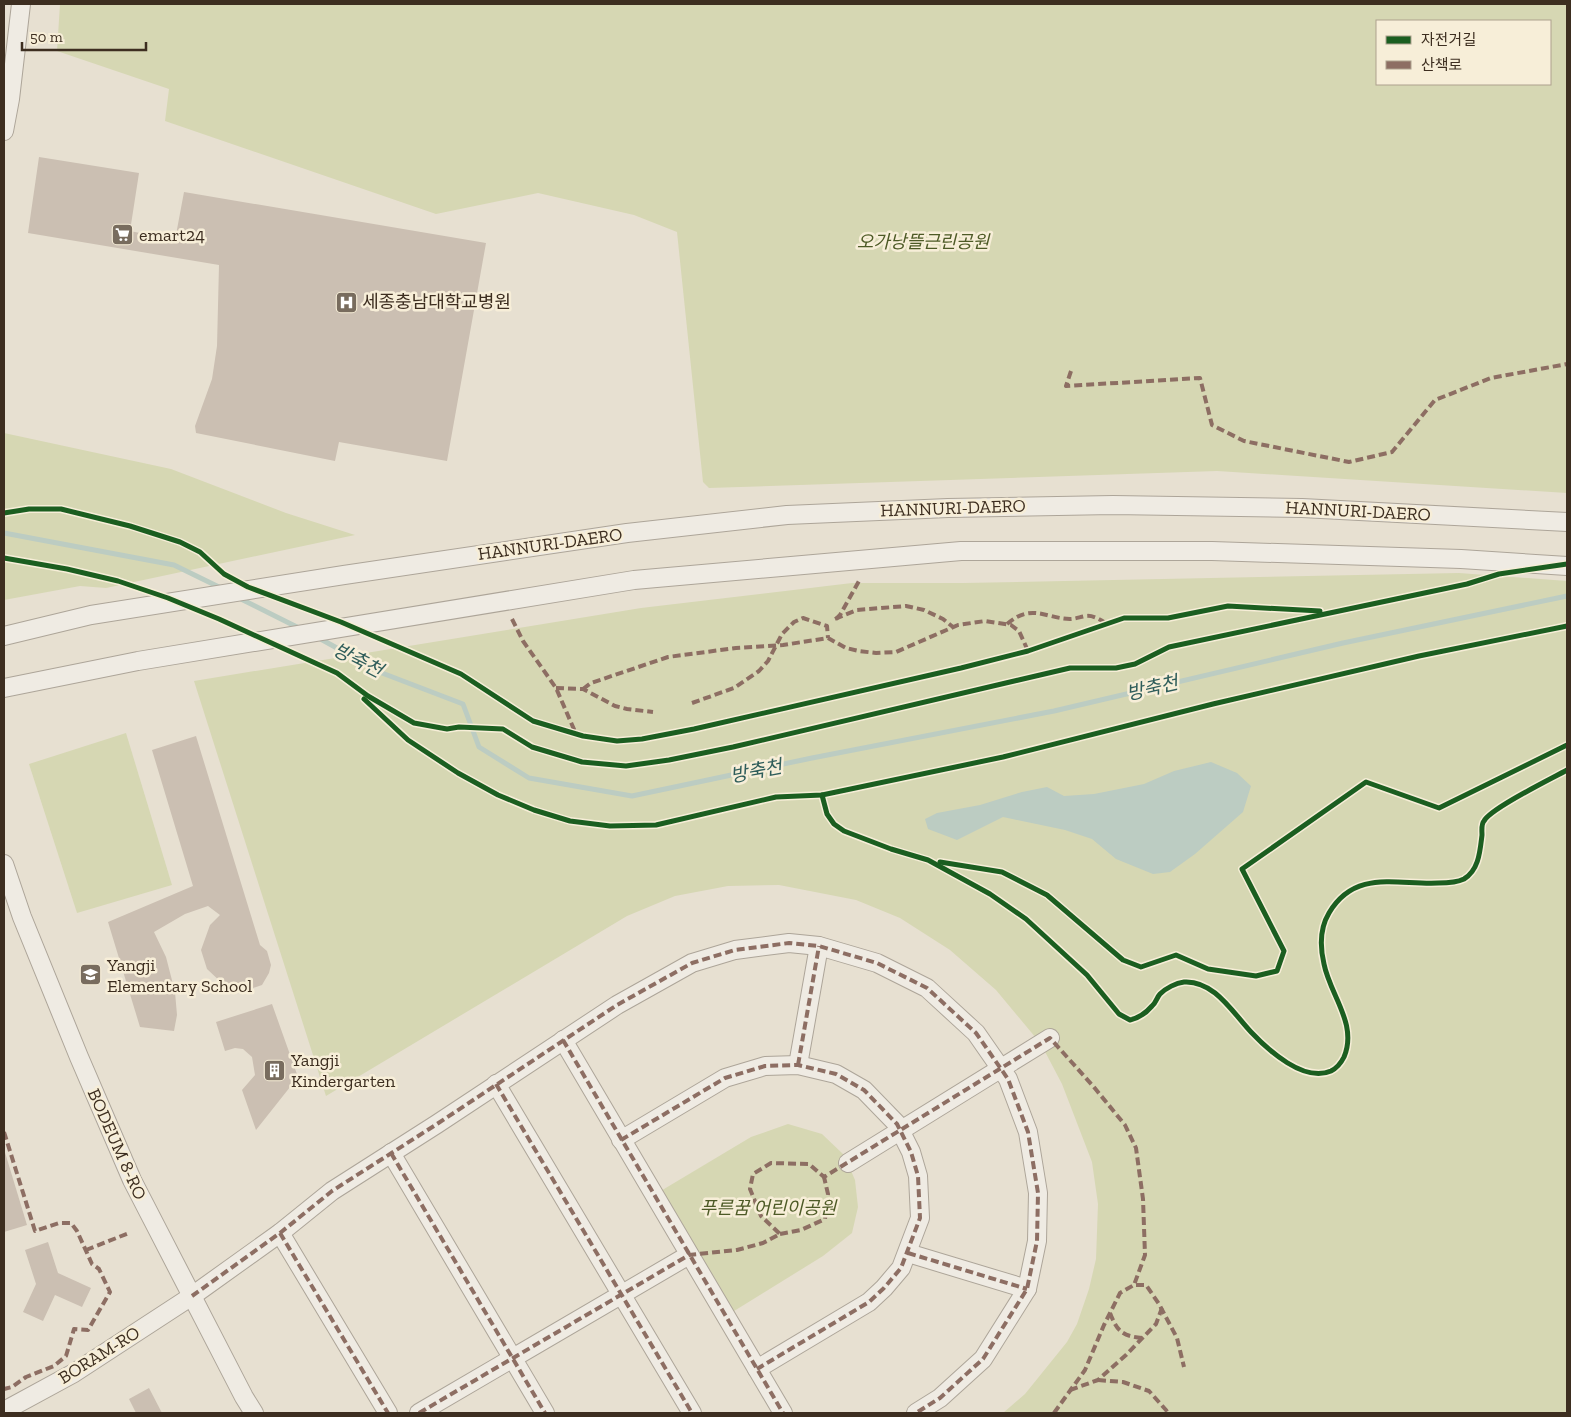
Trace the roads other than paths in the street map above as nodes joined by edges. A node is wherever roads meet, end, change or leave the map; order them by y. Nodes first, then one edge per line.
1 (21, 4) edge
2 (7, 99) edge
3 (4, 131) edge
4 (1567, 522) edge
5 (1567, 566) edge
6 (4, 636) edge
7 (4, 688) edge
8 (4, 864) edge
9 (819, 946) junction
10 (1050, 1038) dead end
11 (562, 1040) junction
12 (798, 1065) junction
13 (1001, 1068) junction
14 (496, 1084) junction
15 (900, 1131) junction
16 (621, 1140) junction
17 (390, 1154) junction
18 (848, 1163) dead end
19 (280, 1234) junction
20 (908, 1253) junction
21 (689, 1254) junction
22 (1027, 1290) junction
23 (622, 1294) junction
24 (192, 1296) junction
25 (512, 1358) junction
26 (757, 1369) junction
27 (4, 1411) edge
28 (254, 1413) edge
29 (388, 1413) edge
30 (419, 1413) edge
31 (545, 1413) edge
32 (692, 1413) edge
33 (783, 1413) edge
34 (916, 1413) edge

1 - 2 street
2 - 3 street
4 - 6 street, HANNURI-DAERO
5 - 7 street
8 - 24 street, BODEUM 8-RO
9 - 11 street, BORAM-RO
9 - 12 street
9 - 13 street, BORAM-RO
10 - 13 street
11 - 14 street, BORAM-RO
11 - 16 street
12 - 15 street
12 - 16 street
13 - 15 street
13 - 22 street, BORAM-RO
14 - 17 street, BORAM-RO
14 - 23 street
15 - 18 street
15 - 20 street
16 - 21 street
17 - 19 street, BORAM-RO
17 - 25 street
19 - 24 street, BORAM-RO
19 - 29 street
20 - 22 street
20 - 26 street
21 - 23 street
21 - 26 street
22 - 34 street
23 - 25 street
23 - 32 street
24 - 27 street, BORAM-RO
24 - 28 street, BODEUM 8-RO
25 - 30 street
25 - 31 street
26 - 33 street

